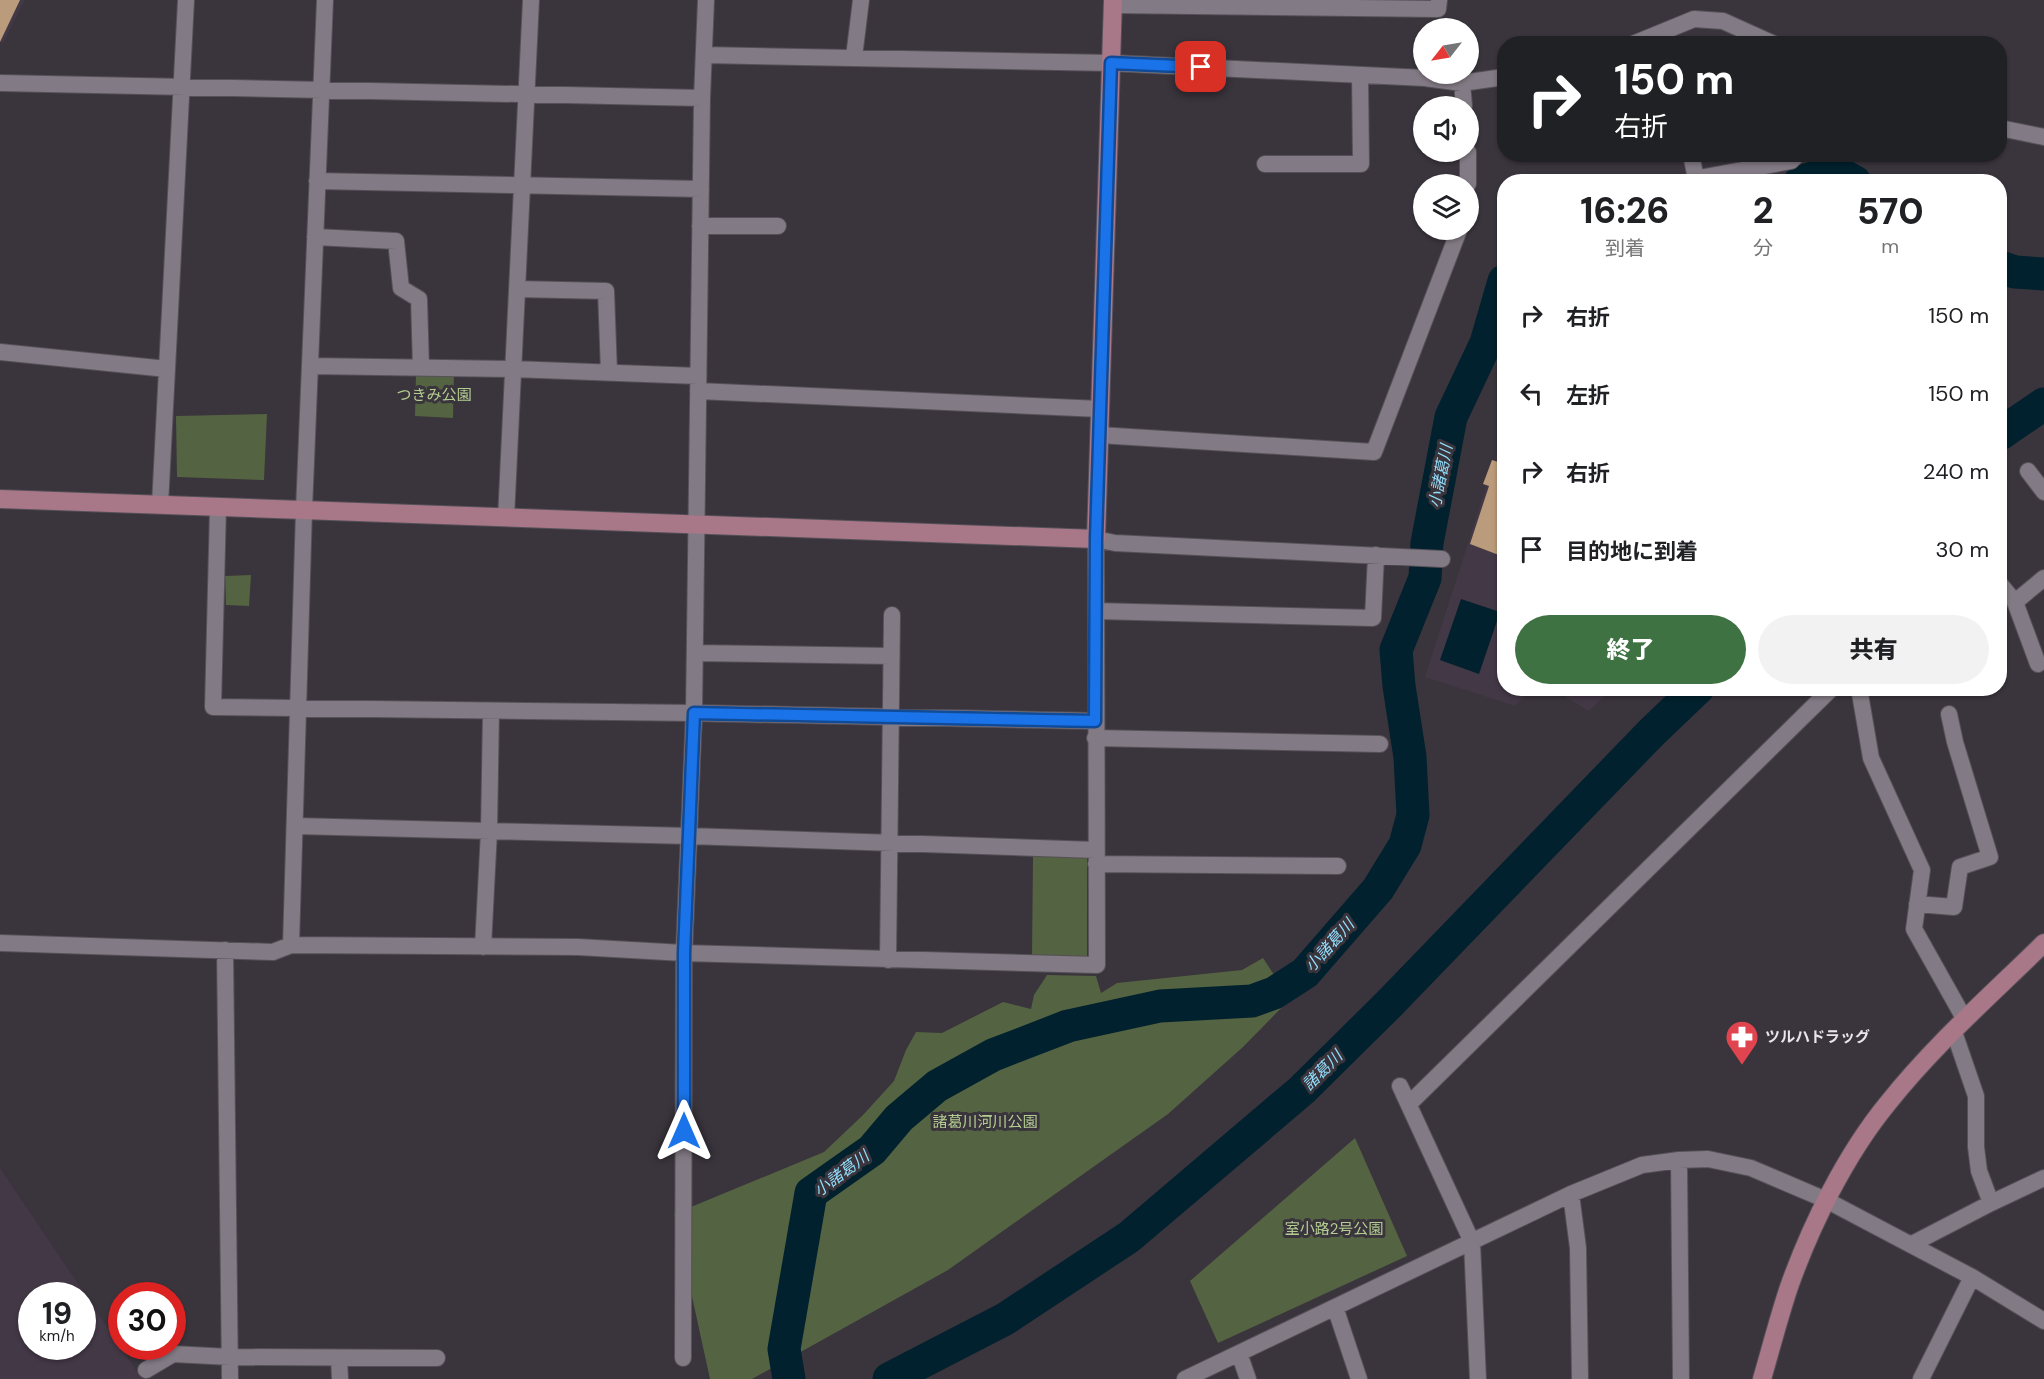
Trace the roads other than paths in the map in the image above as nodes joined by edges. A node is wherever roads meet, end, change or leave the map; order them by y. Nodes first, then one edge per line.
1 (186, 0) edge
2 (325, 0) edge
3 (531, 0) edge
4 (706, 0) edge
5 (861, 0) edge
6 (1439, 0) edge
7 (1112, 2) edge
8 (1210, 3) edge
9 (1670, 36) edge
10 (1756, 36) edge
11 (704, 55) junction
12 (854, 57) junction
13 (1111, 63) junction
14 (1360, 75) junction
15 (1413, 77) edge
16 (1497, 78) edge
17 (1479, 81) edge
18 (0, 83) edge
19 (181, 87) junction
20 (321, 90) junction
21 (526, 94) junction
22 (702, 98) junction
23 (2007, 129) edge
24 (2044, 137) edge
25 (1786, 162) edge
26 (1265, 165) dead end
27 (1721, 174) edge
28 (317, 181) junction
29 (522, 186) junction
30 (701, 189) junction
31 (700, 225) junction
32 (778, 226) dead end
33 (315, 237) junction
34 (1455, 240) edge
35 (517, 289) junction
36 (0, 352) edge
37 (310, 366) junction
38 (422, 368) junction
39 (167, 369) junction
40 (513, 369) junction
41 (609, 372) junction
42 (698, 383) junction
43 (1100, 410) junction
44 (1099, 435) junction
45 (2028, 471) dead end
46 (2044, 492) edge
47 (0, 499) edge
48 (160, 505) junction
49 (218, 507) junction
50 (304, 510) junction
51 (506, 518) junction
52 (696, 525) junction
53 (1096, 539) junction
54 (1376, 555) junction
55 (1442, 559) dead end
56 (2044, 579) edge
57 (2007, 592) edge
58 (2015, 602) junction
59 (1096, 611) junction
60 (892, 615) dead end
61 (695, 653) junction
62 (891, 656) junction
63 (2038, 664) dead end
64 (1824, 696) edge
65 (1860, 696) edge
66 (299, 709) junction
67 (491, 711) junction
68 (694, 713) junction
69 (1949, 714) dead end
70 (890, 717) junction
71 (1095, 730) junction
72 (1380, 744) dead end
73 (296, 826) junction
74 (489, 831) junction
75 (689, 836) junction
76 (888, 843) junction
77 (1096, 857) junction
78 (1338, 866) dead end
79 (1917, 904) junction
80 (0, 943) edge
81 (2044, 943) edge
82 (291, 945) junction
83 (483, 947) junction
84 (225, 950) junction
85 (684, 953) junction
86 (888, 960) junction
87 (1959, 1026) junction
88 (1400, 1086) dead end
89 (1409, 1104) junction
90 (1679, 1160) junction
91 (2044, 1178) edge
92 (1571, 1194) junction
93 (1826, 1200) junction
94 (1990, 1203) junction
95 (1472, 1242) junction
96 (1912, 1244) junction
97 (1972, 1277) junction
98 (1335, 1307) junction
99 (2044, 1322) edge
100 (1239, 1353) junction
101 (230, 1357) junction
102 (339, 1358) junction
103 (437, 1358) dead end
104 (683, 1359) dead end
105 (146, 1370) dead end
106 (230, 1379) edge
107 (340, 1379) edge
108 (1185, 1379) edge
109 (1248, 1379) edge
110 (1359, 1379) edge
111 (1478, 1379) edge
112 (1580, 1379) edge
113 (1681, 1379) edge
114 (1762, 1379) edge
115 (1921, 1379) edge

1 - 19 street
2 - 20 street
3 - 21 street
4 - 11 street
5 - 12 street
6 - 8 street
7 - 8 street
7 - 13 street
9 - 10 street
11 - 12 street
11 - 22 street
12 - 13 street
13 - 14 street
13 - 43 street
14 - 15 street
14 - 26 street
16 - 17 street
18 - 19 street
19 - 20 street
19 - 39 street
20 - 21 street
20 - 28 street
21 - 22 street
21 - 29 street
22 - 30 street
23 - 24 street
25 - 27 street
28 - 29 street
28 - 33 street
29 - 30 street
29 - 35 street
30 - 31 street
31 - 32 street
31 - 42 street
33 - 37 street
33 - 38 street
34 - 44 street
35 - 40 street
35 - 41 street
36 - 39 street
37 - 38 street
37 - 50 street
38 - 40 street
39 - 48 street
40 - 41 street
40 - 51 street
41 - 42 street
42 - 43 street
42 - 52 street
43 - 44 street
44 - 53 street
45 - 46 street
47 - 48 street
48 - 49 street
49 - 50 street
49 - 66 street
50 - 51 street
50 - 66 street
51 - 52 street
52 - 53 street
52 - 61 street
53 - 54 street
53 - 59 street
54 - 55 street
54 - 59 street
56 - 58 street
57 - 58 street
58 - 63 street
59 - 71 street
60 - 62 street
61 - 62 street
61 - 68 street
62 - 70 street
64 - 89 street
65 - 79 street
66 - 67 street
66 - 73 street
67 - 68 street
67 - 74 street
68 - 70 street
68 - 75 street
69 - 79 street
70 - 71 street
70 - 76 street
71 - 72 street
71 - 77 street
73 - 74 street
73 - 82 street
74 - 75 street
74 - 83 street
75 - 76 street
75 - 85 street
76 - 77 street
76 - 86 street
77 - 78 street
77 - 86 street
79 - 87 street
80 - 84 street
81 - 87 street
82 - 83 street
82 - 84 street
83 - 85 street
84 - 101 street
85 - 86 street
85 - 104 street
87 - 93 street
87 - 94 street
88 - 89 street
89 - 95 street
90 - 92 street
90 - 93 street
90 - 113 street
91 - 94 street
92 - 95 street
92 - 112 street
93 - 96 street
93 - 114 street
94 - 96 street
95 - 98 street
95 - 111 street
96 - 97 street
97 - 99 street
97 - 115 street
98 - 100 street
98 - 110 street
100 - 108 street
100 - 109 street
101 - 102 street
101 - 105 street
101 - 106 street
102 - 103 street
102 - 107 street

